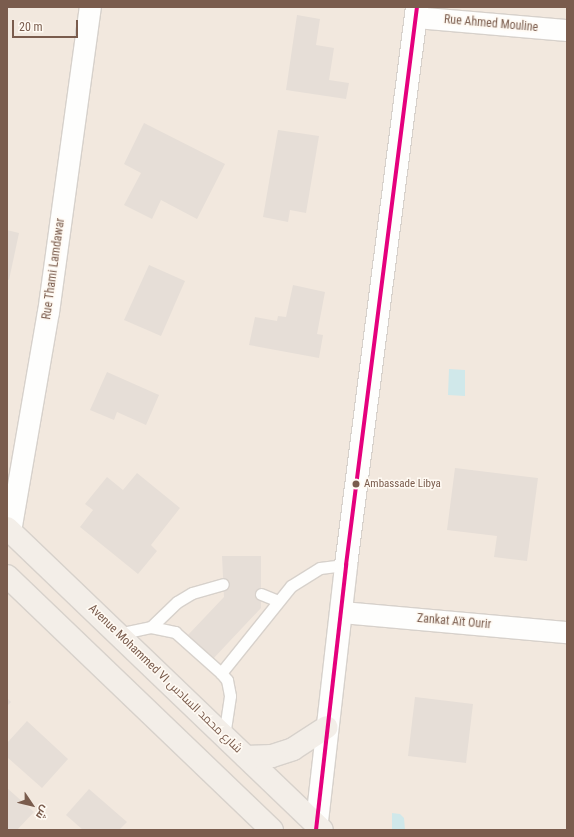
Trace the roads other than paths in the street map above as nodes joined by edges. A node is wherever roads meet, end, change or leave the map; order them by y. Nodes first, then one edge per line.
1 (90, 7) edge
2 (416, 12) edge
3 (567, 30) edge
4 (8, 529) edge
5 (346, 565) junction
6 (9, 584) edge
7 (223, 584) dead end
8 (261, 594) dead end
9 (278, 601) junction
10 (341, 612) junction
11 (151, 627) junction
12 (567, 632) edge
13 (118, 634) junction
14 (221, 673) junction
15 (327, 727) junction
16 (224, 736) junction
17 (246, 757) junction
18 (318, 828) edge
19 (272, 830) edge

1 - 4 street, Rue Thami Lamdawar
2 - 3 street, Rue Ahmed Mouline
2 - 5 main road
4 - 13 main road, Avenue Mohammed VI شارع محمد السادس
5 - 9 lane
5 - 10 main road
6 - 19 main road
7 - 11 lane
8 - 9 lane
9 - 14 lane
10 - 12 street, Zankat Aït Ourir
10 - 15 main road
11 - 13 lane
11 - 14 lane
13 - 16 main road, Avenue Mohammed VI شارع محمد السادس
14 - 16 lane
15 - 17 main road
15 - 18 main road
16 - 17 main road, Avenue Mohammed VI شارع محمد السادس
17 - 18 main road, Avenue Mohammed VI شارع محمد السادس

